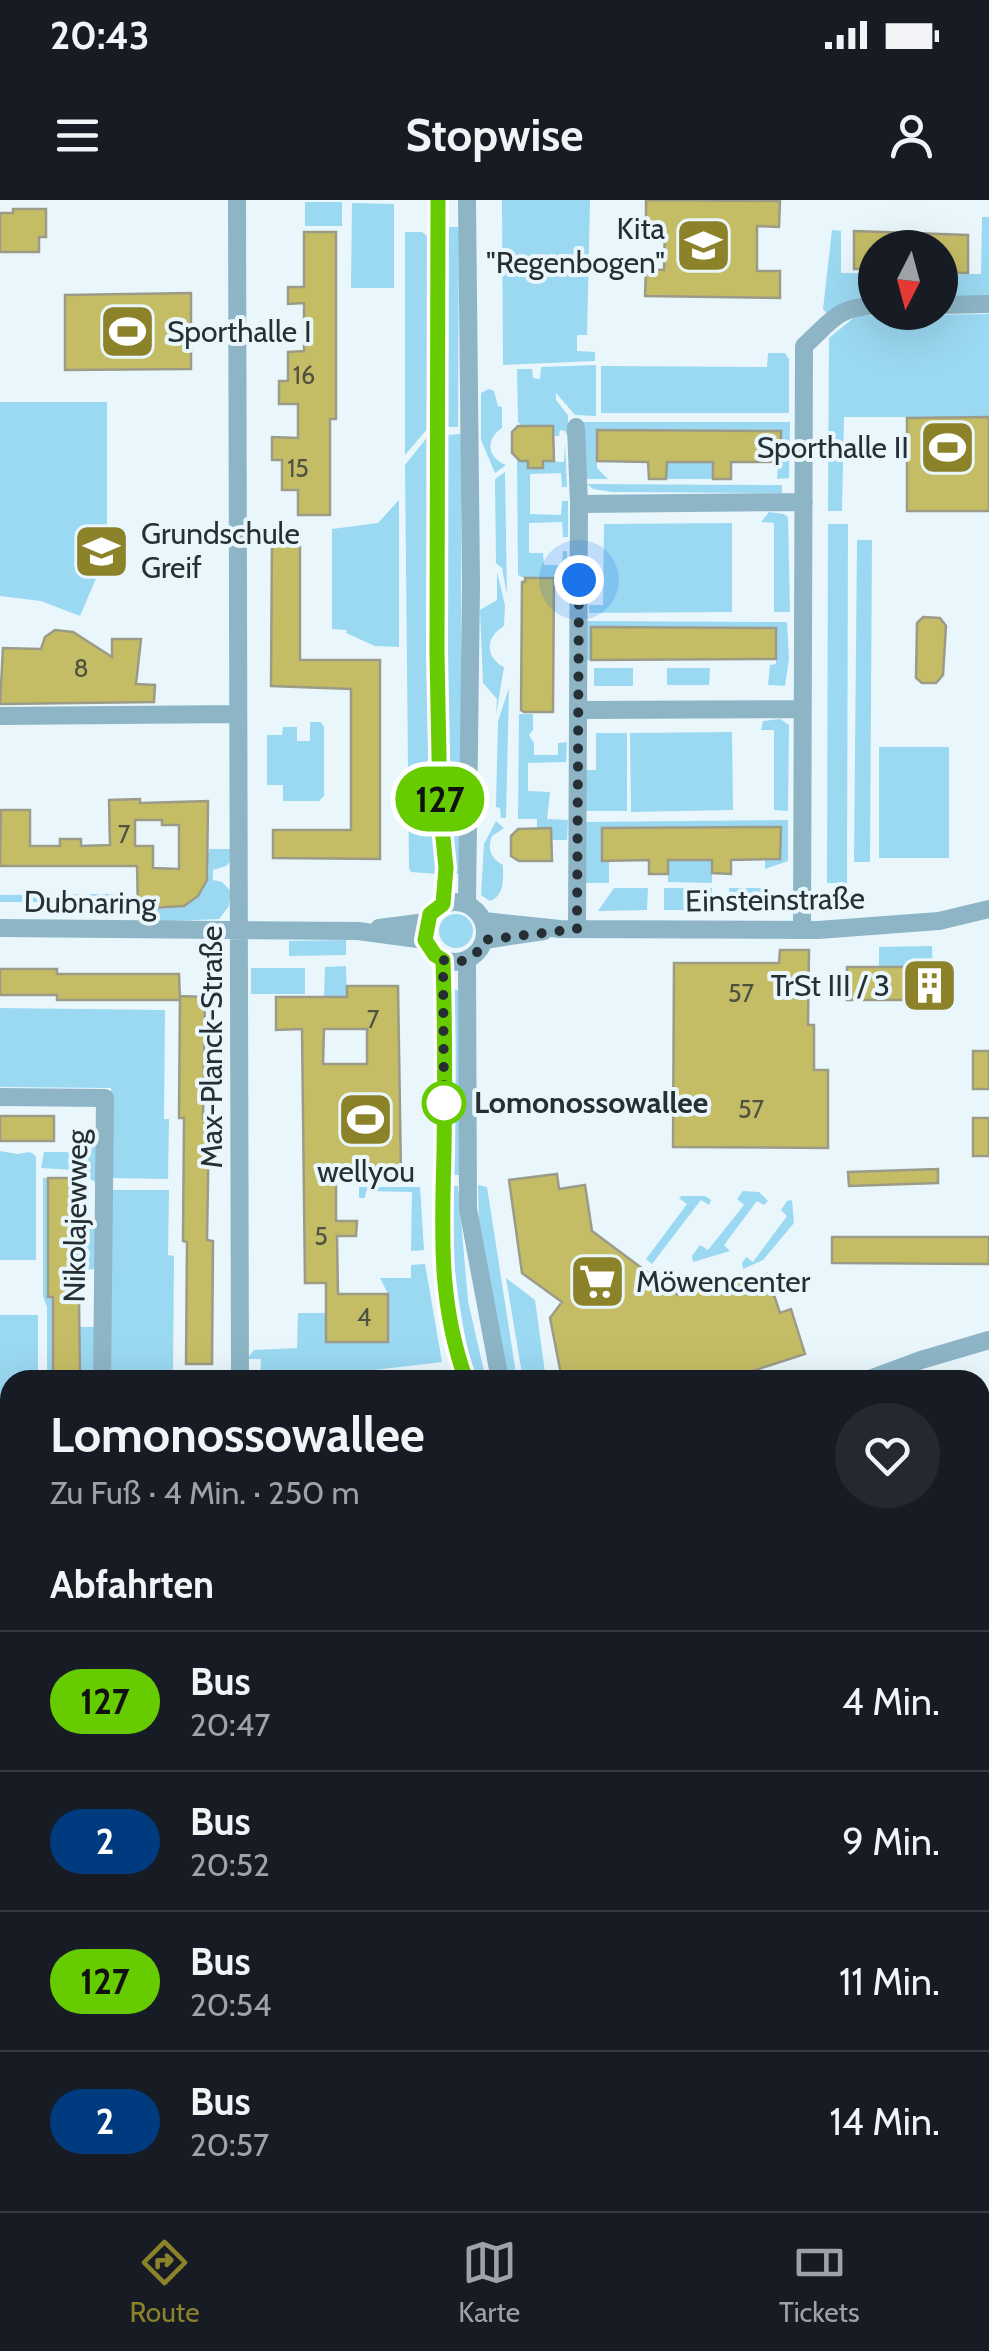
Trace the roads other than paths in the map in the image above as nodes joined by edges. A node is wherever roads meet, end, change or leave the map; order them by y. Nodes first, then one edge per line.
1 (237, 200) edge
2 (438, 200) edge
3 (467, 200) edge
4 (989, 304) edge
5 (958, 305) edge
6 (858, 306) edge
7 (576, 427) dead end
8 (804, 502) junction
9 (579, 504) junction
10 (801, 709) junction
11 (578, 710) junction
12 (238, 714) junction
13 (0, 716) edge
14 (443, 904) junction
15 (467, 904) junction
16 (989, 909) edge
17 (0, 928) edge
18 (568, 929) junction
19 (484, 930) junction
20 (802, 930) junction
21 (426, 931) junction
22 (239, 932) junction
23 (443, 960) junction
24 (468, 960) junction
25 (0, 1097) edge
26 (989, 1340) edge
27 (102, 1370) edge
28 (240, 1370) edge
29 (463, 1370) edge
30 (498, 1370) edge
31 (894, 1370) edge

1 - 12 street, Max-Planck-Straße
2 - 14 street
3 - 15 street
4 - 5 street
6 - 8 street
7 - 9 street
8 - 9 street
8 - 10 street
9 - 11 street
10 - 11 street
10 - 20 street
11 - 18 street
12 - 13 street
12 - 22 street, Max-Planck-Straße
14 - 15 street
14 - 21 street
15 - 19 street
16 - 20 street, Einsteinstraße
17 - 22 street, Dubnaring
18 - 19 street, Einsteinstraße
18 - 20 street, Einsteinstraße
19 - 24 street
21 - 22 street, Dubnaring
21 - 23 street
22 - 28 street, Max-Planck-Straße
23 - 24 street
23 - 29 street
24 - 30 street
25 - 27 street, Nikolajewweg
26 - 31 street

